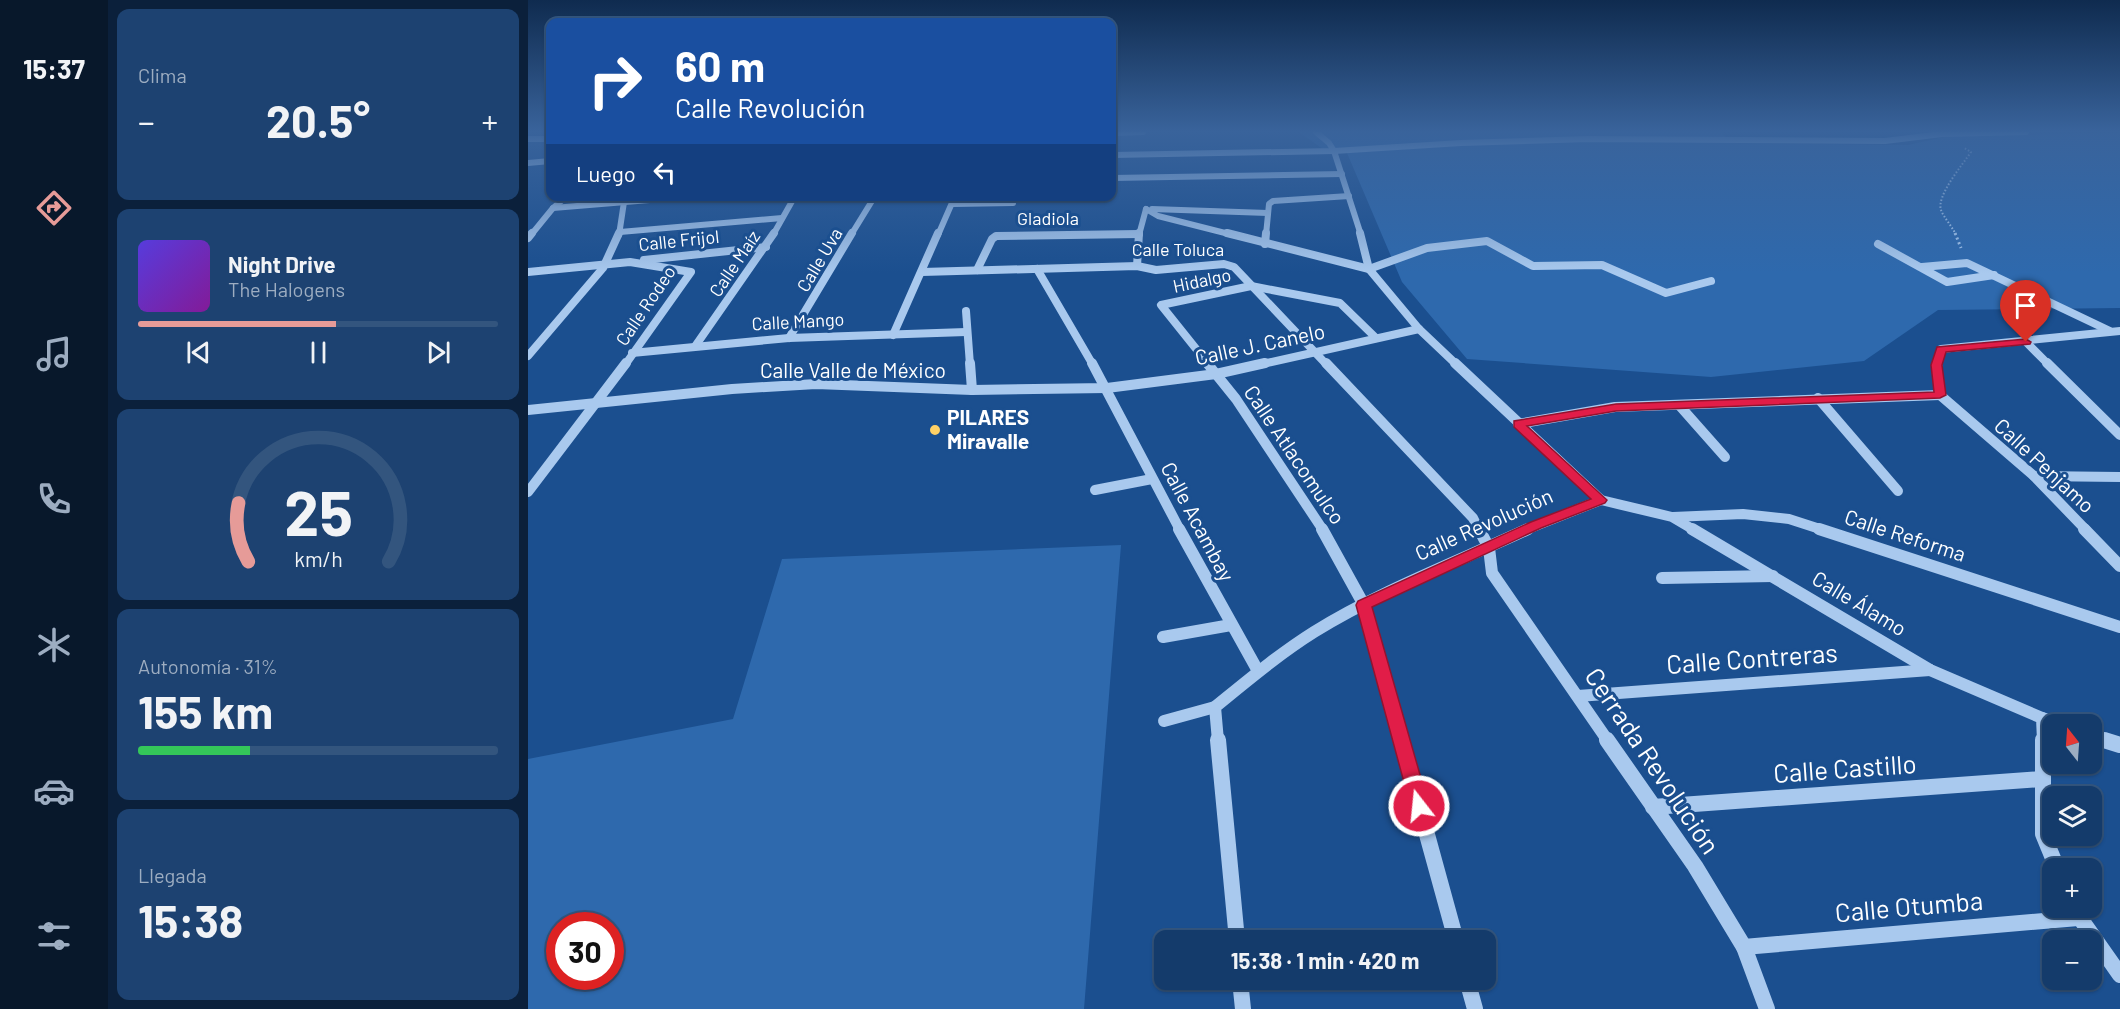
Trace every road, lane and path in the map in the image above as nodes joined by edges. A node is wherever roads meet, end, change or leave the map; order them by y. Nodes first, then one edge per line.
1 (1344, 179) edge
2 (1953, 179) edge
3 (1349, 196) junction
4 (561, 201) edge
5 (636, 201) edge
6 (792, 201) edge
7 (872, 201) edge
8 (953, 201) edge
9 (973, 201) edge
10 (624, 202) junction
11 (1013, 203) dead end
12 (553, 208) junction
13 (1146, 209) junction
14 (1268, 213) junction
15 (782, 218) junction
16 (620, 232) junction
17 (1139, 234) junction
18 (528, 238) edge
19 (1265, 244) junction
20 (1878, 244) dead end
21 (766, 247) junction
22 (630, 261) junction
23 (1967, 263) junction
24 (605, 264) junction
25 (1137, 266) junction
26 (1922, 267) junction
27 (1037, 269) junction
28 (1369, 269) junction
29 (976, 270) junction
30 (528, 272) edge
31 (922, 272) junction
32 (1994, 275) junction
33 (1711, 281) dead end
34 (1251, 286) junction
35 (1161, 305) joint
36 (966, 311) dead end
37 (1419, 329) junction
38 (2110, 331) junction
39 (2120, 331) edge
40 (966, 332) junction
41 (893, 335) junction
42 (789, 338) junction
43 (1376, 338) junction
44 (2026, 342) junction
45 (696, 345) junction
46 (1316, 352) junction
47 (632, 353) junction
48 (528, 356) edge
49 (1216, 374) junction
50 (1107, 388) junction
51 (972, 390) junction
52 (1940, 395) junction
53 (1818, 398) junction
54 (599, 402) junction
55 (1679, 405) junction
56 (528, 410) edge
57 (1518, 424) junction
58 (2120, 435) edge
59 (1725, 457) dead end
60 (2034, 476) junction
61 (2120, 477) edge
62 (1152, 479) junction
63 (1095, 490) dead end
64 (1898, 491) dead end
65 (528, 492) edge
66 (1601, 500) junction
67 (1672, 517) junction
68 (1489, 548) junction
69 (2120, 566) edge
70 (1773, 576) junction
71 (1662, 578) dead end
72 (1364, 605) junction
73 (1231, 625) junction
74 (2120, 627) edge
75 (1163, 638) dead end
76 (1930, 670) junction
77 (1258, 671) junction
78 (1578, 696) junction
79 (1215, 707) junction
80 (2042, 718) edge
81 (1164, 721) dead end
82 (2102, 739) edge
83 (2120, 745) edge
84 (2042, 769) edge
85 (2041, 779) junction
86 (1653, 807) junction
87 (2053, 858) edge
88 (2042, 916) edge
89 (2080, 918) edge
90 (1236, 930) edge
91 (1453, 930) edge
92 (1744, 946) junction
93 (2120, 975) edge
94 (1241, 990) edge
95 (1470, 990) edge
96 (1243, 1009) edge
97 (1475, 1009) edge
98 (1767, 1009) edge

1 - 3 street, Calle Revolución
2 - 23 path
3 - 14 street
3 - 28 street, Calle Revolución
4 - 12 street
5 - 10 street
6 - 15 street, Calle Maíz
7 - 42 street, Calle Uva
8 - 31 street
9 - 11 street
10 - 12 street
10 - 16 street
12 - 18 street
13 - 14 street
13 - 17 street
13 - 19 street
14 - 19 street
15 - 16 street
15 - 21 street, Calle Maíz
16 - 24 street
17 - 25 street
17 - 29 street, Gladiola
19 - 28 street
20 - 26 street
21 - 22 street, Calle Frijol
21 - 45 street, Calle Maíz
22 - 24 street, Calle Rodeo
22 - 47 street, Calle Rodeo
23 - 26 street
23 - 32 street
24 - 30 street, Calle Rodeo
24 - 48 street
25 - 27 street, Calle Toluca
25 - 34 street, Calle Toluca
26 - 32 street
27 - 29 street, Calle Toluca
27 - 50 street, Calle Acambay
28 - 33 street
28 - 37 street, Calle Revolución
29 - 31 street, Calle Toluca
31 - 41 street
32 - 38 street
34 - 35 street, Hidalgo
34 - 43 street
34 - 46 street, Calle Toluca
35 - 49 street, Calle Atlacomulco
36 - 40 street
37 - 43 street, Calle J. Canelo
37 - 57 street, Calle Revolución
38 - 39 street
38 - 44 street
40 - 41 street, Calle Mango
40 - 51 street
41 - 42 street, Calle Mango
42 - 45 street, Calle Mango
43 - 46 street, Calle J. Canelo
44 - 52 street
44 - 58 street
45 - 47 street, Calle Mango
46 - 49 street, Calle J. Canelo
46 - 68 street, Calle Toluca
47 - 54 street, Calle Rodeo
49 - 50 street, Calle J. Canelo
49 - 72 street, Calle Atlacomulco
50 - 51 street, Calle Valle de México
50 - 62 street, Calle Acambay
51 - 54 street, Calle Valle de México
52 - 53 street
52 - 60 street, Calle Penjamo
53 - 55 street
53 - 64 street
54 - 56 street, Calle Valle de México
54 - 65 street, Calle Rodeo
55 - 57 street
55 - 59 street
57 - 66 street, Calle Revolución
60 - 61 street
60 - 69 street, Calle Penjamo
62 - 63 street
62 - 73 street, Calle Acambay
66 - 67 street, Calle Álamo
66 - 68 street, Calle Revolución
67 - 70 street, Calle Álamo
67 - 74 street, Calle Reforma
68 - 72 street, Calle Revolución
68 - 78 street, Cerrada Revolución
70 - 71 street
70 - 76 street, Calle Álamo
72 - 77 street, Calle Revolución
72 - 91 street, Calle Atlacomulco
73 - 75 street
73 - 77 street, Calle Acambay
76 - 78 street, Calle Contreras
76 - 80 street, Calle Álamo
77 - 79 street, Calle Revolución
78 - 86 street, Cerrada Revolución
79 - 81 street
79 - 90 street
82 - 83 street
84 - 85 street
85 - 86 street, Calle Castillo
85 - 87 street
86 - 92 street, Cerrada Revolución
88 - 92 street, Calle Otumba
89 - 93 street
92 - 98 street, Cerrada Revolución
94 - 96 street
95 - 97 street

